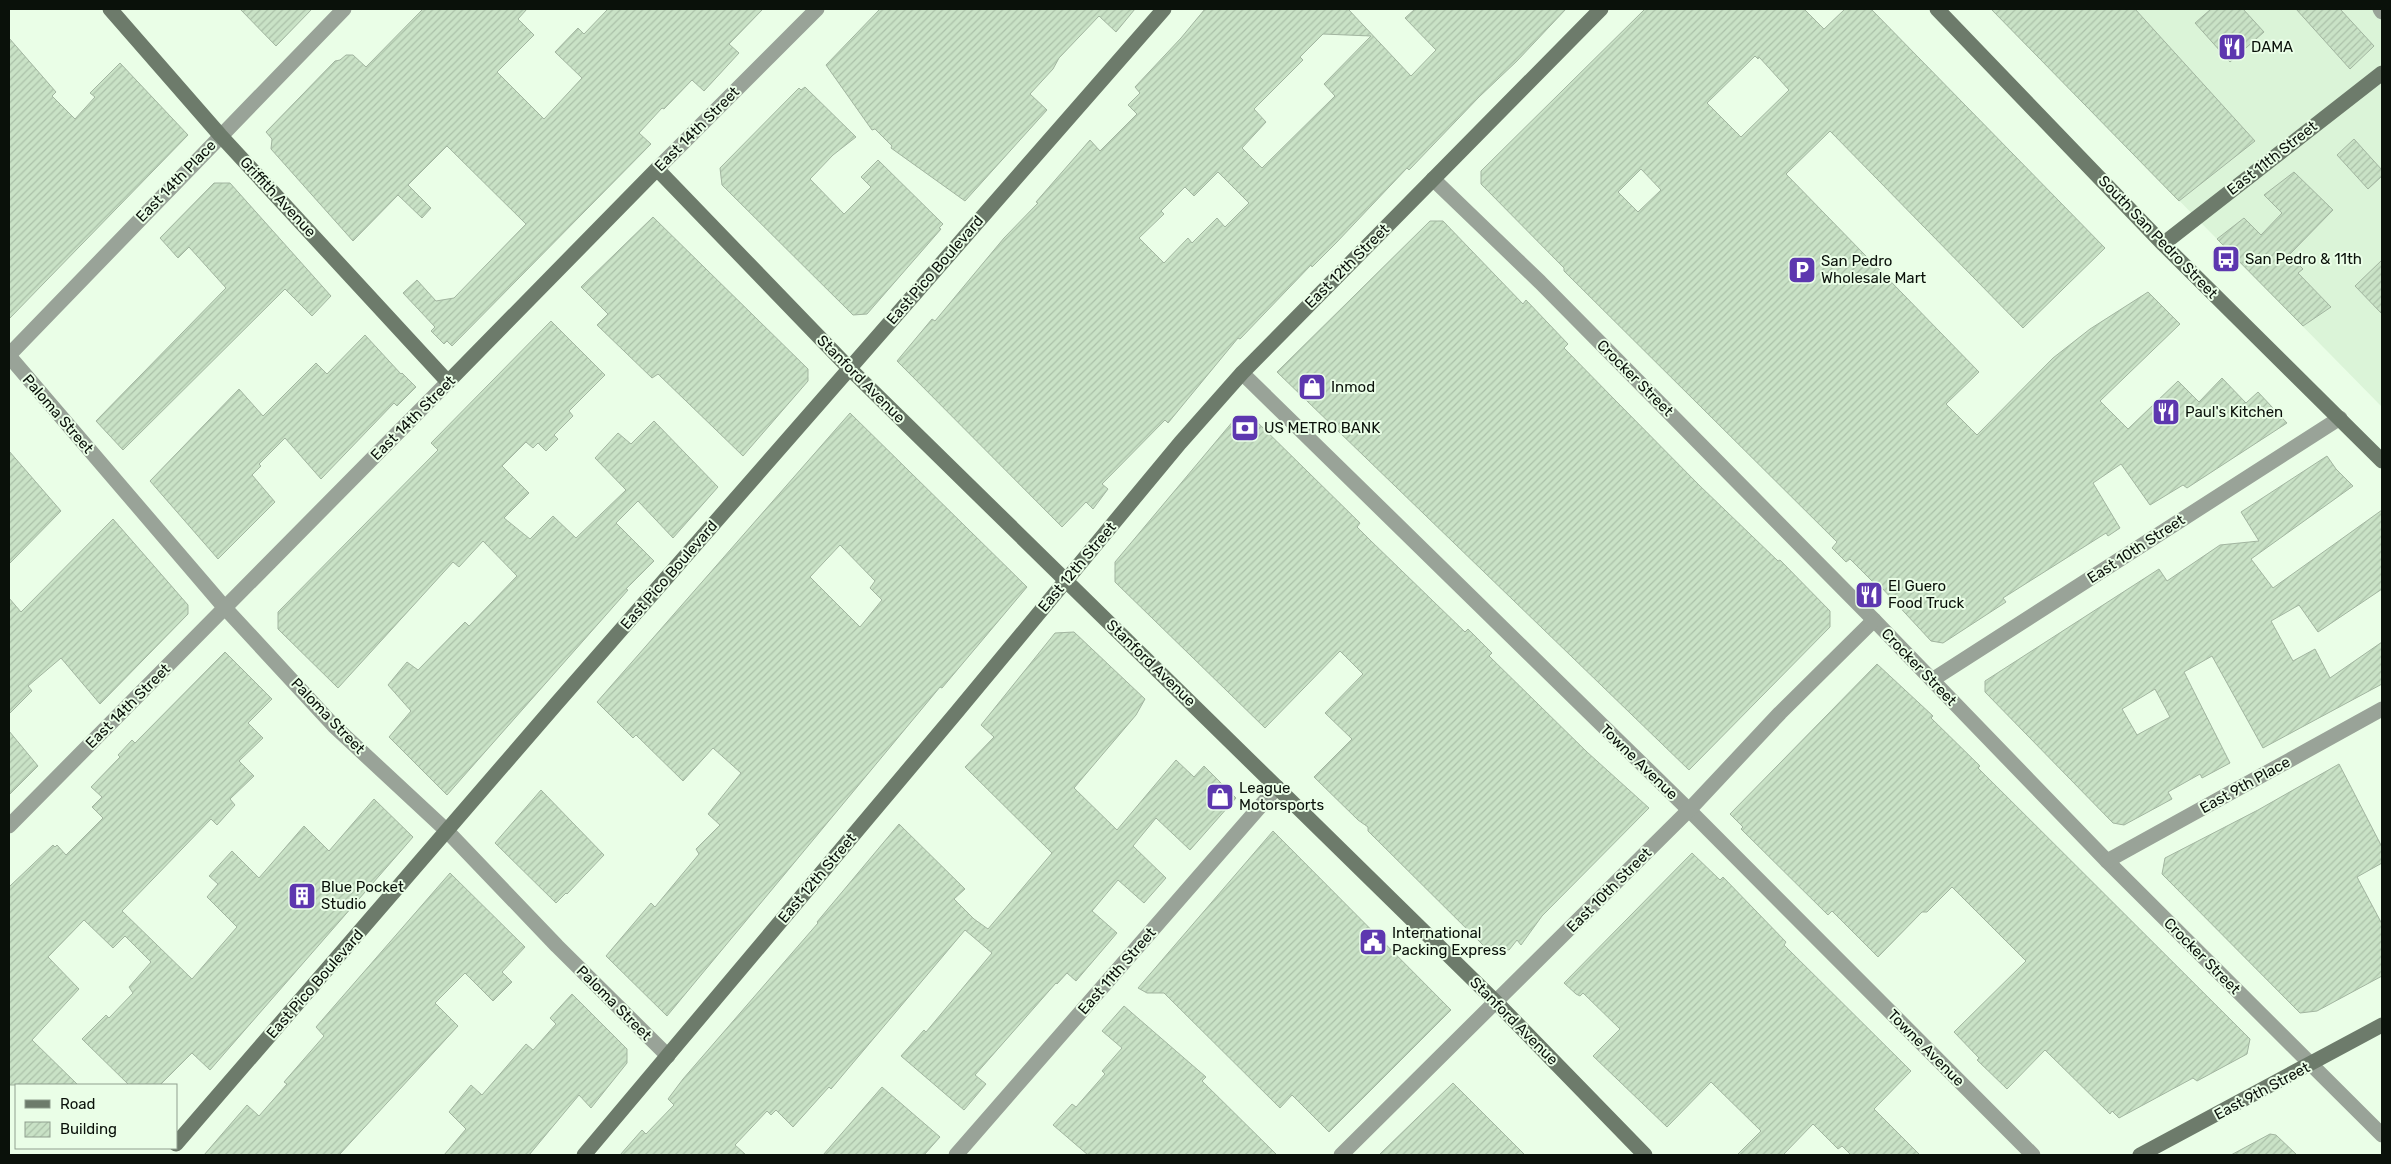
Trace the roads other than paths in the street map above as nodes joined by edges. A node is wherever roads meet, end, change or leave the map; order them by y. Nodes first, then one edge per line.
1 (110, 9) edge
2 (344, 9) edge
3 (817, 9) edge
4 (1164, 9) edge
5 (1601, 9) edge
6 (1937, 9) edge
7 (2380, 9) edge
8 (2382, 12) edge
9 (2382, 73) edge
10 (220, 135) junction
11 (657, 170) junction
12 (1433, 178) junction
13 (2163, 244) junction
14 (9, 355) edge
15 (849, 368) junction
16 (1242, 373) junction
17 (448, 382) junction
18 (2340, 418) junction
19 (2382, 461) edge
20 (1066, 580) junction
21 (225, 608) junction
22 (1874, 620) junction
23 (1932, 680) junction
24 (2382, 709) edge
25 (1277, 787) junction
26 (1689, 810) junction
27 (9, 826) edge
28 (448, 831) junction
29 (2107, 861) junction
30 (1497, 1002) junction
31 (2382, 1025) edge
32 (668, 1056) junction
33 (2312, 1064) junction
34 (2382, 1135) edge
35 (178, 1142) edge
36 (584, 1155) edge
37 (956, 1155) edge
38 (1341, 1155) edge
39 (1645, 1155) edge
40 (2033, 1155) edge
41 (2140, 1155) edge

1 - 10 street, Griffith Avenue
2 - 10 street, East 14th Place
3 - 11 street, East 14th Street
4 - 15 street, East Pico Boulevard
5 - 12 street, East 12th Street
6 - 13 street, South San Pedro Street
7 - 8 street
9 - 13 street, East 11th Street
10 - 14 street, East 14th Place
10 - 17 street, Griffith Avenue
11 - 15 street, Stanford Avenue
11 - 17 street, East 14th Street
12 - 16 street, East 12th Street
12 - 22 street, Crocker Street
13 - 18 street, South San Pedro Street
14 - 21 street, Paloma Street
15 - 20 street, Stanford Avenue
15 - 28 street, East Pico Boulevard
16 - 20 street, East 12th Street
16 - 26 street, Towne Avenue
17 - 21 street, East 14th Street
18 - 19 street, South San Pedro Street
18 - 23 street, East 10th Street
20 - 25 street, Stanford Avenue
20 - 32 street, East 12th Street
21 - 27 street, East 14th Street
21 - 28 street, Paloma Street
22 - 23 street, Crocker Street
22 - 26 street, East 10th Street
23 - 29 street, Crocker Street
24 - 29 street, East 9th Place
25 - 30 street, Stanford Avenue
25 - 37 street, East 11th Street
26 - 30 street, East 10th Street
26 - 40 street, Towne Avenue
28 - 32 street, Paloma Street
28 - 35 street, East Pico Boulevard
29 - 33 street, Crocker Street
30 - 38 street, East 10th Street
30 - 39 street, Stanford Avenue
31 - 33 street, East 9th Street
32 - 36 street, East 12th Street
33 - 34 street, Crocker Street
33 - 41 street, East 9th Street

